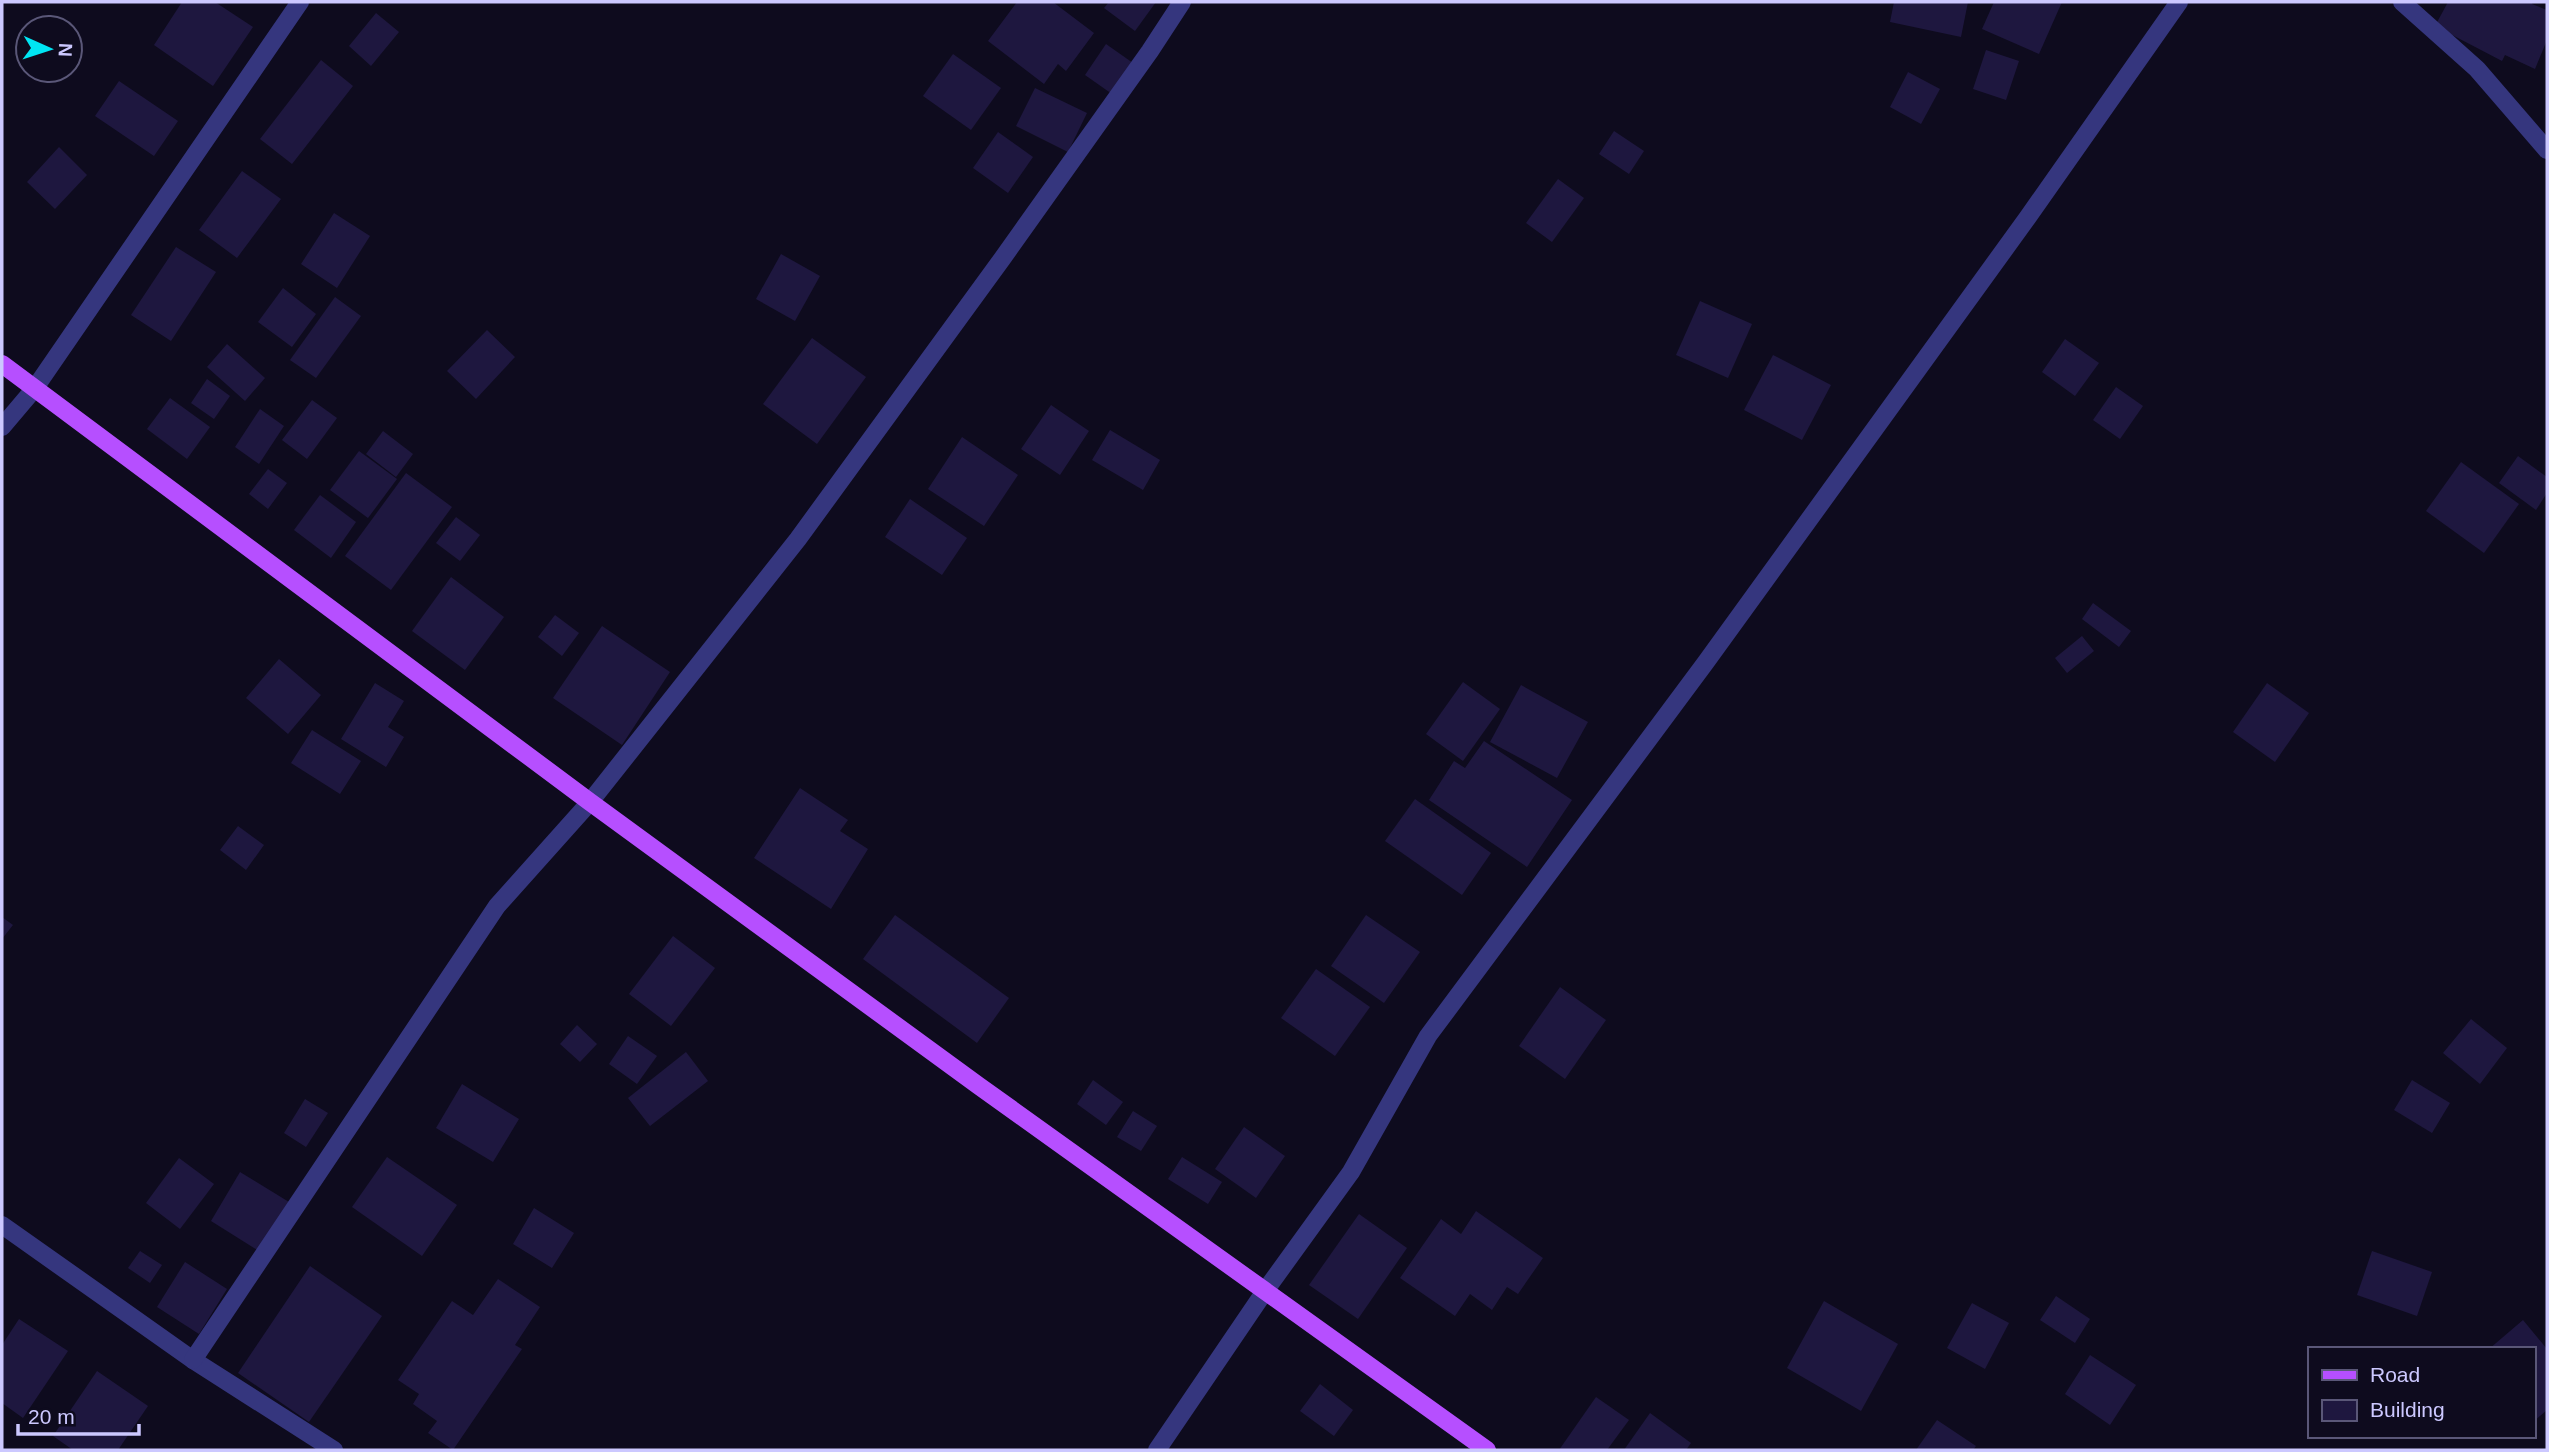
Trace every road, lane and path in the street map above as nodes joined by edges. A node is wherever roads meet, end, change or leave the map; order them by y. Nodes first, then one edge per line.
1 (300, 2) edge
2 (1182, 2) edge
3 (2179, 2) edge
4 (2402, 2) edge
5 (2547, 150) edge
6 (2, 364) edge
7 (35, 388) junction
8 (2, 428) edge
9 (590, 802) junction
10 (2, 1225) edge
11 (1265, 1291) junction
12 (193, 1360) junction
13 (334, 1450) edge
14 (1157, 1450) edge
15 (1487, 1450) edge

1 - 7 street
2 - 9 street
3 - 11 street
4 - 5 street
6 - 7 main road
7 - 8 street
7 - 9 main road
9 - 11 main road
9 - 12 street
10 - 12 street
11 - 14 street
11 - 15 main road
12 - 13 street

